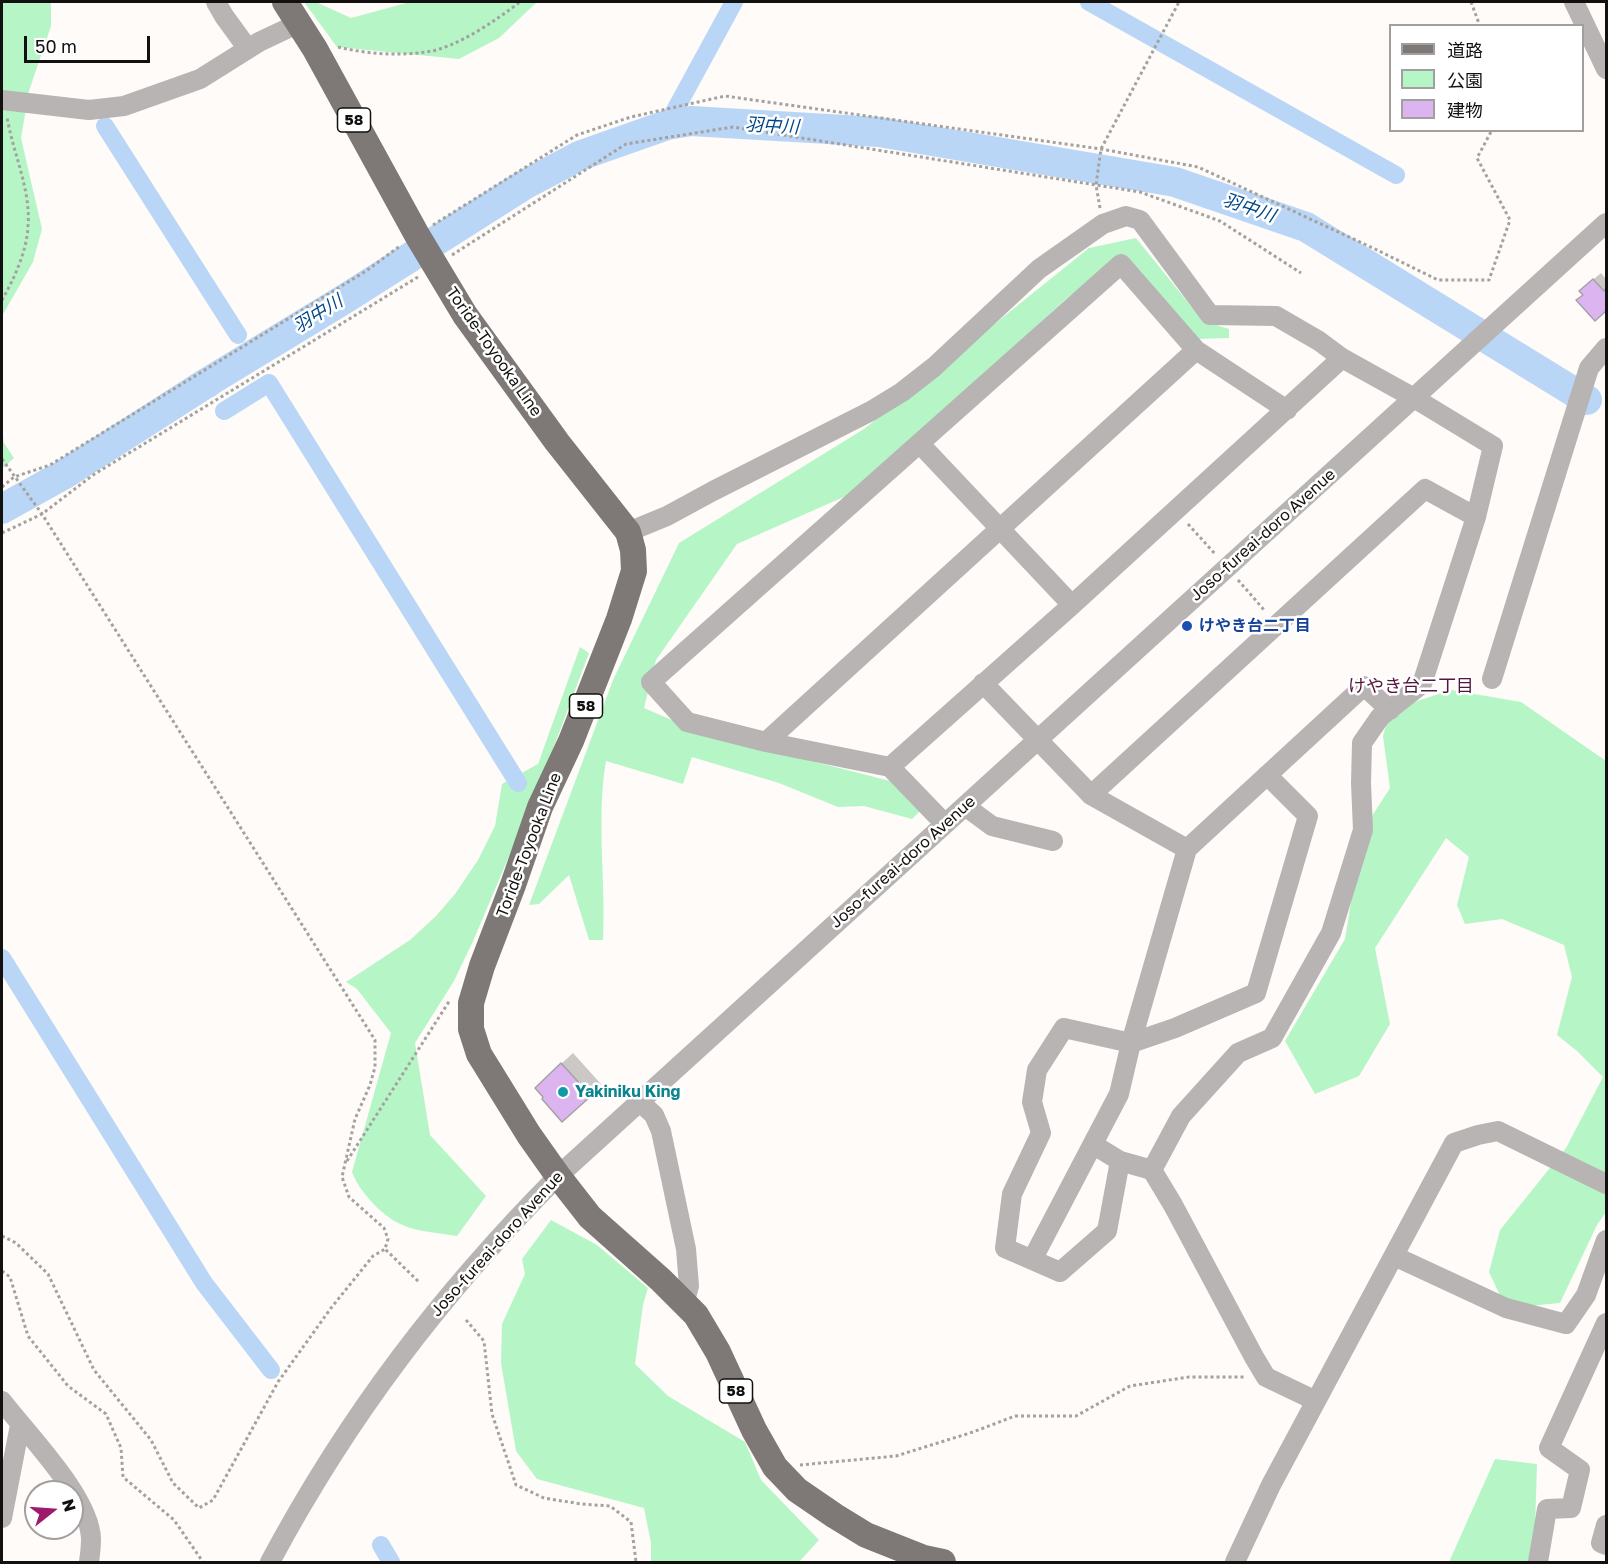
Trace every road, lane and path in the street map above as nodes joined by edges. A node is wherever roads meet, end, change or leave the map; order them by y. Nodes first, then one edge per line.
1 (216, 2) edge
2 (285, 2) edge
3 (520, 2) edge
4 (1179, 2) edge
5 (1471, 2) edge
6 (1580, 4) edge
7 (297, 24) junction
8 (1479, 24) edge
9 (248, 49) junction
10 (315, 50) junction
11 (1606, 69) edge
12 (3, 101) edge
13 (1491, 132) edge
14 (1101, 151) junction
15 (1096, 185) junction
16 (1102, 224) junction
17 (1604, 232) edge
18 (427, 250) junction
19 (1301, 273) dead end
20 (2, 300) edge
21 (1606, 348) edge
22 (1196, 350) junction
23 (1342, 358) junction
24 (1414, 398) junction
25 (1287, 410) junction
26 (920, 444) junction
27 (2, 459) edge
28 (14, 477) junction
29 (2, 487) edge
30 (42, 514) junction
31 (1476, 518) junction
32 (1000, 529) junction
33 (628, 532) junction
34 (2, 533) edge
35 (1072, 605) junction
36 (1492, 679) dead end
37 (983, 683) junction
38 (1389, 710) junction
39 (1037, 740) junction
40 (766, 742) junction
41 (890, 766) junction
42 (1267, 775) junction
43 (1090, 795) junction
44 (965, 806) junction
45 (945, 824) junction
46 (1053, 841) dead end
47 (1187, 849) junction
48 (476, 984) junction
49 (1131, 1043) junction
50 (640, 1102) junction
51 (1094, 1145) junction
52 (1120, 1161) junction
53 (345, 1165) junction
54 (1152, 1170) junction
55 (558, 1176) junction
56 (1606, 1184) edge
57 (2, 1236) edge
58 (1606, 1240) edge
59 (385, 1249) junction
60 (1394, 1256) junction
61 (1032, 1260) junction
62 (2, 1271) edge
63 (420, 1283) dead end
64 (1583, 1300) junction
65 (684, 1304) junction
66 (466, 1320) dead end
67 (1606, 1321) edge
68 (1266, 1377) junction
69 (2, 1401) edge
70 (1316, 1401) junction
71 (20, 1425) junction
72 (775, 1467) junction
73 (2, 1518) edge
74 (1606, 1525) edge
75 (1606, 1545) edge
76 (89, 1563) edge
77 (203, 1563) edge
78 (270, 1563) edge
79 (636, 1563) edge
80 (943, 1563) edge
81 (1235, 1563) edge
82 (1538, 1563) edge

1 - 9 street
2 - 7 main road, Toride-Toyooka Line / 58
3 - 10 path
4 - 14 path
5 - 8 path
6 - 11 street
7 - 9 street
7 - 10 main road, Toride-Toyooka Line / 58
9 - 12 street
10 - 18 main road, Toride-Toyooka Line / 58
12 - 20 path
13 - 14 path
14 - 15 path
14 - 18 path
15 - 16 path
15 - 18 path
15 - 19 path
16 - 23 street
16 - 33 street
17 - 24 street, Joso-fureai-doro Avenue
18 - 28 path
18 - 30 path
18 - 33 main road, Toride-Toyooka Line / 58
21 - 36 street
22 - 25 street
22 - 26 street
22 - 32 street
23 - 24 street
23 - 25 street
24 - 31 street
24 - 39 street, Joso-fureai-doro Avenue
25 - 35 street
26 - 32 street
26 - 40 street
27 - 28 path
28 - 29 path
28 - 30 path
30 - 34 path
30 - 53 path
31 - 38 street
31 - 43 street
32 - 35 street
32 - 40 street
33 - 48 main road, Toride-Toyooka Line / 58
35 - 37 street
37 - 39 street
37 - 41 street
38 - 42 street
38 - 54 street
39 - 43 street
39 - 44 street, Joso-fureai-doro Avenue
40 - 41 street
41 - 45 street
42 - 47 street
42 - 49 street
43 - 47 street
44 - 45 street, Joso-fureai-doro Avenue
44 - 46 street
45 - 50 street, Joso-fureai-doro Avenue
47 - 49 street
48 - 53 path
48 - 55 main road, Toride-Toyooka Line / 58
49 - 51 street
49 - 61 street
50 - 55 street, Joso-fureai-doro Avenue
50 - 65 street
51 - 52 street
51 - 61 street
52 - 54 street
52 - 61 street
53 - 59 path
54 - 68 street
55 - 65 main road, Toride-Toyooka Line / 58
55 - 78 street, Joso-fureai-doro Avenue
56 - 60 street
57 - 59 path
58 - 64 street
59 - 63 path
60 - 64 street
60 - 70 street
62 - 77 path
64 - 67 street
65 - 72 main road, Toride-Toyooka Line / 58
66 - 79 path
67 - 82 street
68 - 70 street
68 - 72 path
69 - 71 street
70 - 81 street
71 - 73 street
71 - 76 street
72 - 80 main road, Toride-Toyooka Line / 58
74 - 75 street

